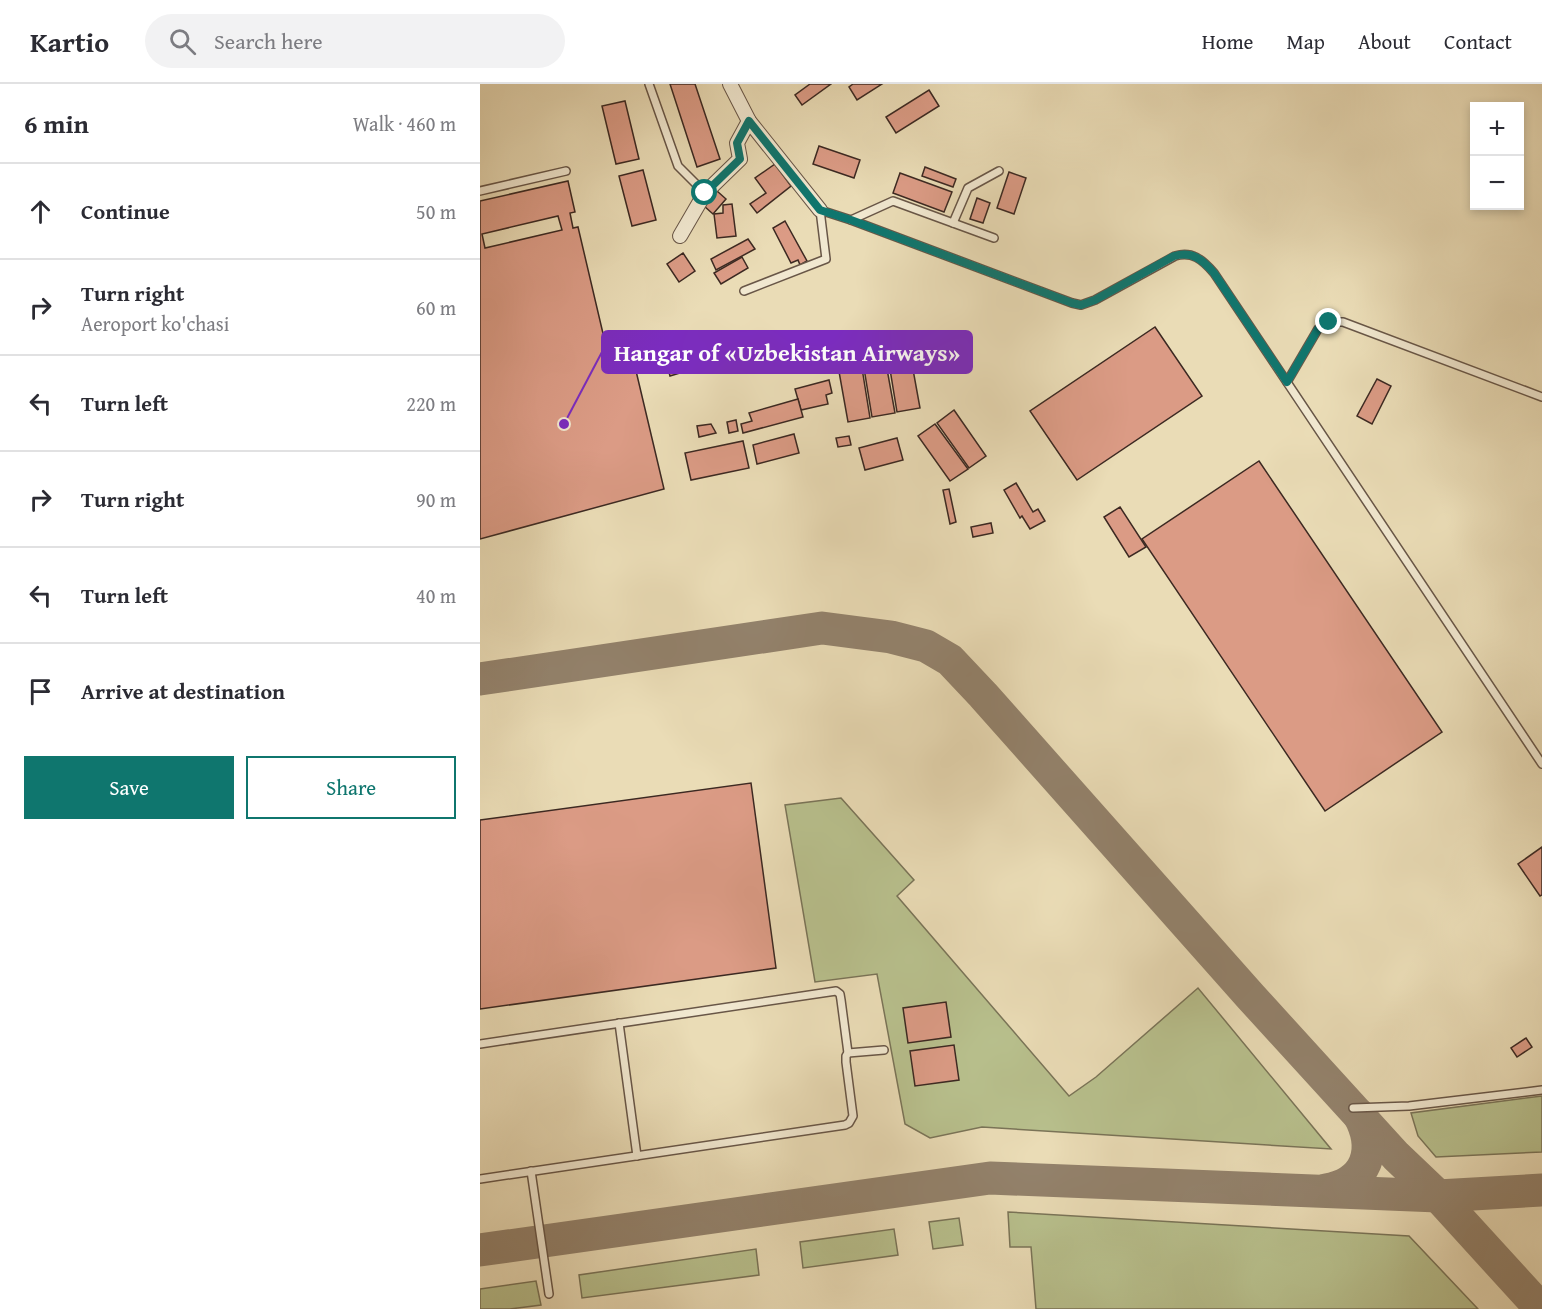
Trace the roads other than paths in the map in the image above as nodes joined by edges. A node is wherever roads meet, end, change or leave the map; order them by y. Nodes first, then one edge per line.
1 (649, 84) edge
2 (730, 84) edge
3 (749, 121) junction
4 (566, 171) dead end
5 (999, 171) dead end
6 (480, 191) edge
7 (705, 193) junction
8 (820, 210) junction
9 (851, 220) junction
10 (953, 223) junction
11 (680, 236) dead end
12 (994, 238) dead end
13 (744, 291) dead end
14 (1287, 382) junction
15 (1542, 397) edge
16 (1542, 764) edge
17 (619, 1023) junction
18 (480, 1044) edge
19 (884, 1050) dead end
20 (848, 1053) junction
21 (1542, 1090) edge
22 (1353, 1108) dead end
23 (637, 1156) junction
24 (531, 1171) junction
25 (480, 1179) edge
26 (549, 1294) dead end

1 - 7 lane
2 - 3 street
3 - 7 street
3 - 8 street
4 - 6 lane
5 - 10 lane
7 - 11 street
8 - 9 lane
8 - 13 lane
9 - 10 lane
9 - 14 lane
10 - 12 lane
14 - 15 lane
14 - 16 lane
17 - 18 lane
17 - 20 lane
17 - 23 lane
19 - 20 lane
20 - 23 lane
21 - 22 lane
23 - 24 lane
24 - 25 lane
24 - 26 lane

